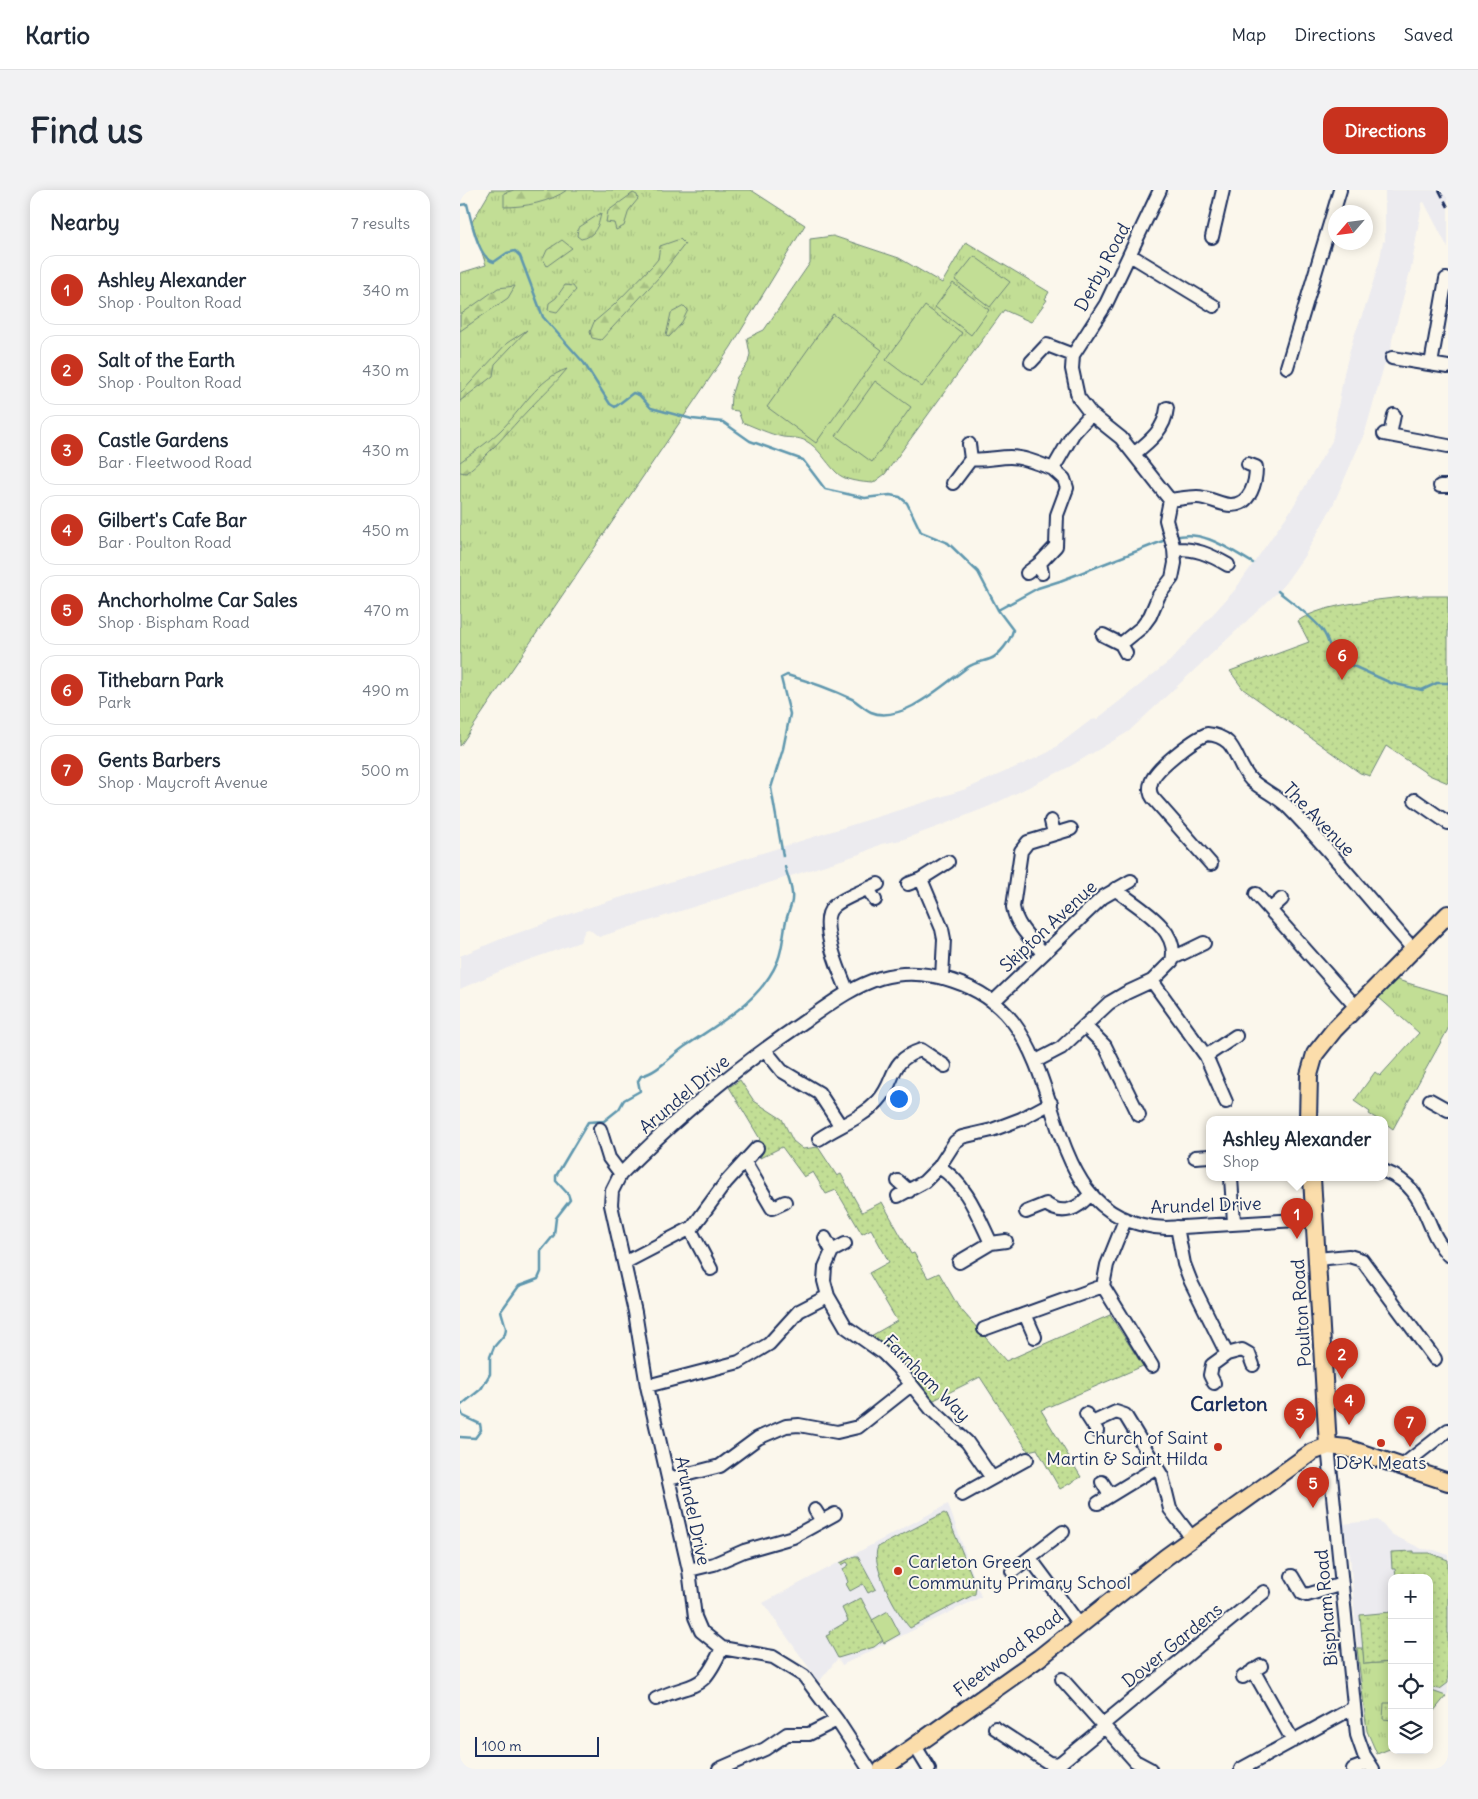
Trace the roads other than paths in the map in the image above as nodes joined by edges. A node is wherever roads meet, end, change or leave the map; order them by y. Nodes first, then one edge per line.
1 (1160, 190) edge
2 (1223, 190) edge
3 (1340, 190) edge
4 (1212, 237) dead end
5 (1130, 255) junction
6 (1446, 279) dead end
7 (1214, 306) dead end
8 (1073, 355) junction
9 (1392, 358) dead end
10 (1030, 362) dead end
11 (1431, 364) junction
12 (1287, 367) dead end
13 (1448, 367) edge
14 (1091, 414) junction
15 (1170, 416) dead end
16 (1394, 416) dead end
17 (969, 444) dead end
18 (1448, 446) edge
19 (1135, 453) junction
20 (971, 458) junction
21 (1256, 464) dead end
22 (1053, 469) junction
23 (953, 483) dead end
24 (1170, 500) junction
25 (1174, 547) junction
26 (1228, 564) dead end
27 (1027, 573) dead end
28 (1103, 636) dead end
29 (1415, 800) dead end
30 (1448, 823) edge
31 (1071, 829) dead end
32 (948, 862) dead end
33 (1211, 864) dead end
34 (921, 879) junction
35 (1131, 881) dead end
36 (908, 884) dead end
37 (1115, 889) junction
38 (1256, 894) dead end
39 (1282, 899) dead end
40 (875, 900) dead end
41 (1270, 910) junction
42 (1444, 924) edge
43 (1204, 943) dead end
44 (1414, 950) junction
45 (1043, 953) junction
46 (1173, 958) junction
47 (942, 978) junction
48 (1152, 981) junction
49 (848, 992) junction
50 (993, 1002) junction
51 (1357, 1008) junction
52 (1086, 1027) junction
53 (1236, 1036) dead end
54 (765, 1050) junction
55 (1206, 1056) junction
56 (1036, 1061) junction
57 (945, 1066) dead end
58 (1430, 1100) dead end
59 (1226, 1102) dead end
60 (1050, 1103) junction
61 (1447, 1106) edge
62 (1139, 1115) dead end
63 (1308, 1116) edge
64 (840, 1125) junction
65 (600, 1129) dead end
66 (819, 1139) dead end
67 (757, 1148) dead end
68 (1206, 1156) edge
69 (1195, 1157) dead end
70 (745, 1162) junction
71 (939, 1167) junction
72 (1388, 1173) edge
73 (621, 1174) junction
74 (898, 1181) dead end
75 (1231, 1181) edge
76 (1312, 1181) edge
77 (1090, 1194) junction
78 (785, 1202) dead end
79 (1026, 1212) dead end
80 (1314, 1219) junction
81 (1125, 1220) junction
82 (1234, 1222) junction
83 (1177, 1227) junction
84 (690, 1229) junction
85 (825, 1238) dead end
86 (1006, 1240) dead end
87 (992, 1243) junction
88 (845, 1244) dead end
89 (832, 1251) junction
90 (961, 1256) dead end
91 (1448, 1256) edge
92 (1317, 1259) junction
93 (624, 1263) junction
94 (711, 1269) dead end
95 (1103, 1286) junction
96 (828, 1296) junction
97 (1025, 1314) junction
98 (984, 1330) dead end
99 (1035, 1337) dead end
100 (1227, 1354) junction
101 (1435, 1359) dead end
102 (1253, 1365) dead end
103 (1152, 1366) dead end
104 (1214, 1383) dead end
105 (647, 1386) junction
106 (911, 1386) junction
107 (1092, 1423) dead end
108 (1448, 1430) edge
109 (1328, 1446) junction
110 (1027, 1459) dead end
111 (1402, 1466) junction
112 (1157, 1467) junction
113 (992, 1478) junction
114 (669, 1479) junction
115 (1102, 1482) dead end
116 (1448, 1482) edge
117 (962, 1495) dead end
118 (1110, 1495) junction
119 (1098, 1503) dead end
120 (815, 1510) dead end
121 (835, 1514) dead end
122 (822, 1521) junction
123 (1064, 1532) dead end
124 (1192, 1538) junction
125 (1030, 1558) junction
126 (689, 1570) junction
127 (1012, 1571) dead end
128 (1292, 1576) dead end
129 (1342, 1584) junction
130 (1264, 1592) dead end
131 (1079, 1624) junction
132 (722, 1648) junction
133 (1252, 1671) dead end
134 (1062, 1679) dead end
135 (662, 1692) dead end
136 (1353, 1708) junction
137 (837, 1720) junction
138 (1103, 1726) junction
139 (995, 1728) dead end
140 (1293, 1741) junction
141 (915, 1746) junction
142 (1371, 1766) edge
143 (719, 1769) edge
144 (869, 1769) edge
145 (882, 1769) edge
146 (930, 1769) edge
147 (1150, 1769) edge
148 (1241, 1769) edge
149 (1353, 1769) edge

1 - 5 street, Derby Road
2 - 4 street
3 - 12 street
5 - 7 street
5 - 8 street, Derby Road
6 - 11 street
8 - 10 street
8 - 14 street
9 - 11 street
11 - 13 street
14 - 19 street
14 - 22 street
15 - 19 street
16 - 18 street
17 - 20 street
19 - 24 street
20 - 22 street
20 - 23 street
21 - 24 street
22 - 27 street
24 - 25 street
25 - 26 street
25 - 28 street
29 - 30 street
31 - 45 street
32 - 34 street
33 - 44 street, The Avenue
34 - 36 street
34 - 47 street
35 - 37 street, Skipton Avenue
37 - 45 street, Skipton Avenue
37 - 46 street
38 - 41 street
39 - 41 street
40 - 49 street
41 - 51 street
42 - 44 main road
43 - 46 street
44 - 51 main road
45 - 50 street, Skipton Avenue
46 - 48 street
47 - 49 street, Arundel Drive
47 - 50 street, Arundel Drive
48 - 52 street
48 - 55 street
49 - 54 street, Arundel Drive
50 - 56 street, Arundel Drive
51 - 63 main road
52 - 56 street
52 - 62 street
53 - 55 street
54 - 64 street
54 - 73 street, Arundel Drive
55 - 59 street
56 - 60 street, Arundel Drive
57 - 64 street
58 - 61 street
60 - 71 street
60 - 77 street, Arundel Drive
64 - 66 street
65 - 73 street
67 - 70 street
68 - 69 street
70 - 78 street
70 - 84 street
71 - 74 street
71 - 87 street
72 - 91 street
73 - 93 street, Arundel Drive
75 - 82 street
76 - 80 main road, Poulton Road
77 - 79 street
77 - 81 street, Arundel Drive
80 - 82 street, Arundel Drive
80 - 92 main road, Poulton Road
81 - 83 street, Arundel Drive
81 - 95 street
82 - 83 street, Arundel Drive
83 - 100 street
84 - 93 street
84 - 94 street
85 - 89 street
86 - 87 street
87 - 90 street
88 - 89 street
89 - 96 street, Farnham Way
92 - 101 street
92 - 109 main road, Poulton Road
93 - 105 street, Arundel Drive
95 - 97 street
95 - 103 street
96 - 105 street
96 - 106 street, Farnham Way
97 - 98 street
97 - 99 street
100 - 102 street
100 - 104 street
105 - 114 street, Arundel Drive
106 - 113 street, Farnham Way
106 - 114 street
107 - 112 street
108 - 111 street
109 - 111 main road
109 - 124 main road, Fleetwood Road
109 - 129 street, Bispham Road
110 - 113 street
111 - 116 main road
112 - 118 street
112 - 124 street
113 - 117 street
114 - 126 street, Arundel Drive
115 - 118 street
118 - 119 street
120 - 122 street
121 - 122 street
122 - 126 street
123 - 125 street
124 - 131 main road, Fleetwood Road
125 - 127 street
125 - 131 street
126 - 132 street, Arundel Drive
128 - 129 street
129 - 136 street, Bispham Road
130 - 138 street, Dover Gardens
131 - 141 main road, Fleetwood Road
132 - 135 street
132 - 137 street
133 - 140 street
134 - 138 street
136 - 140 street
136 - 142 street, Bispham Road
137 - 143 street
137 - 144 street
138 - 139 street, Dover Gardens
138 - 147 street
140 - 148 street
141 - 145 main road, Fleetwood Road
141 - 146 street
142 - 149 street, Bispham Road

